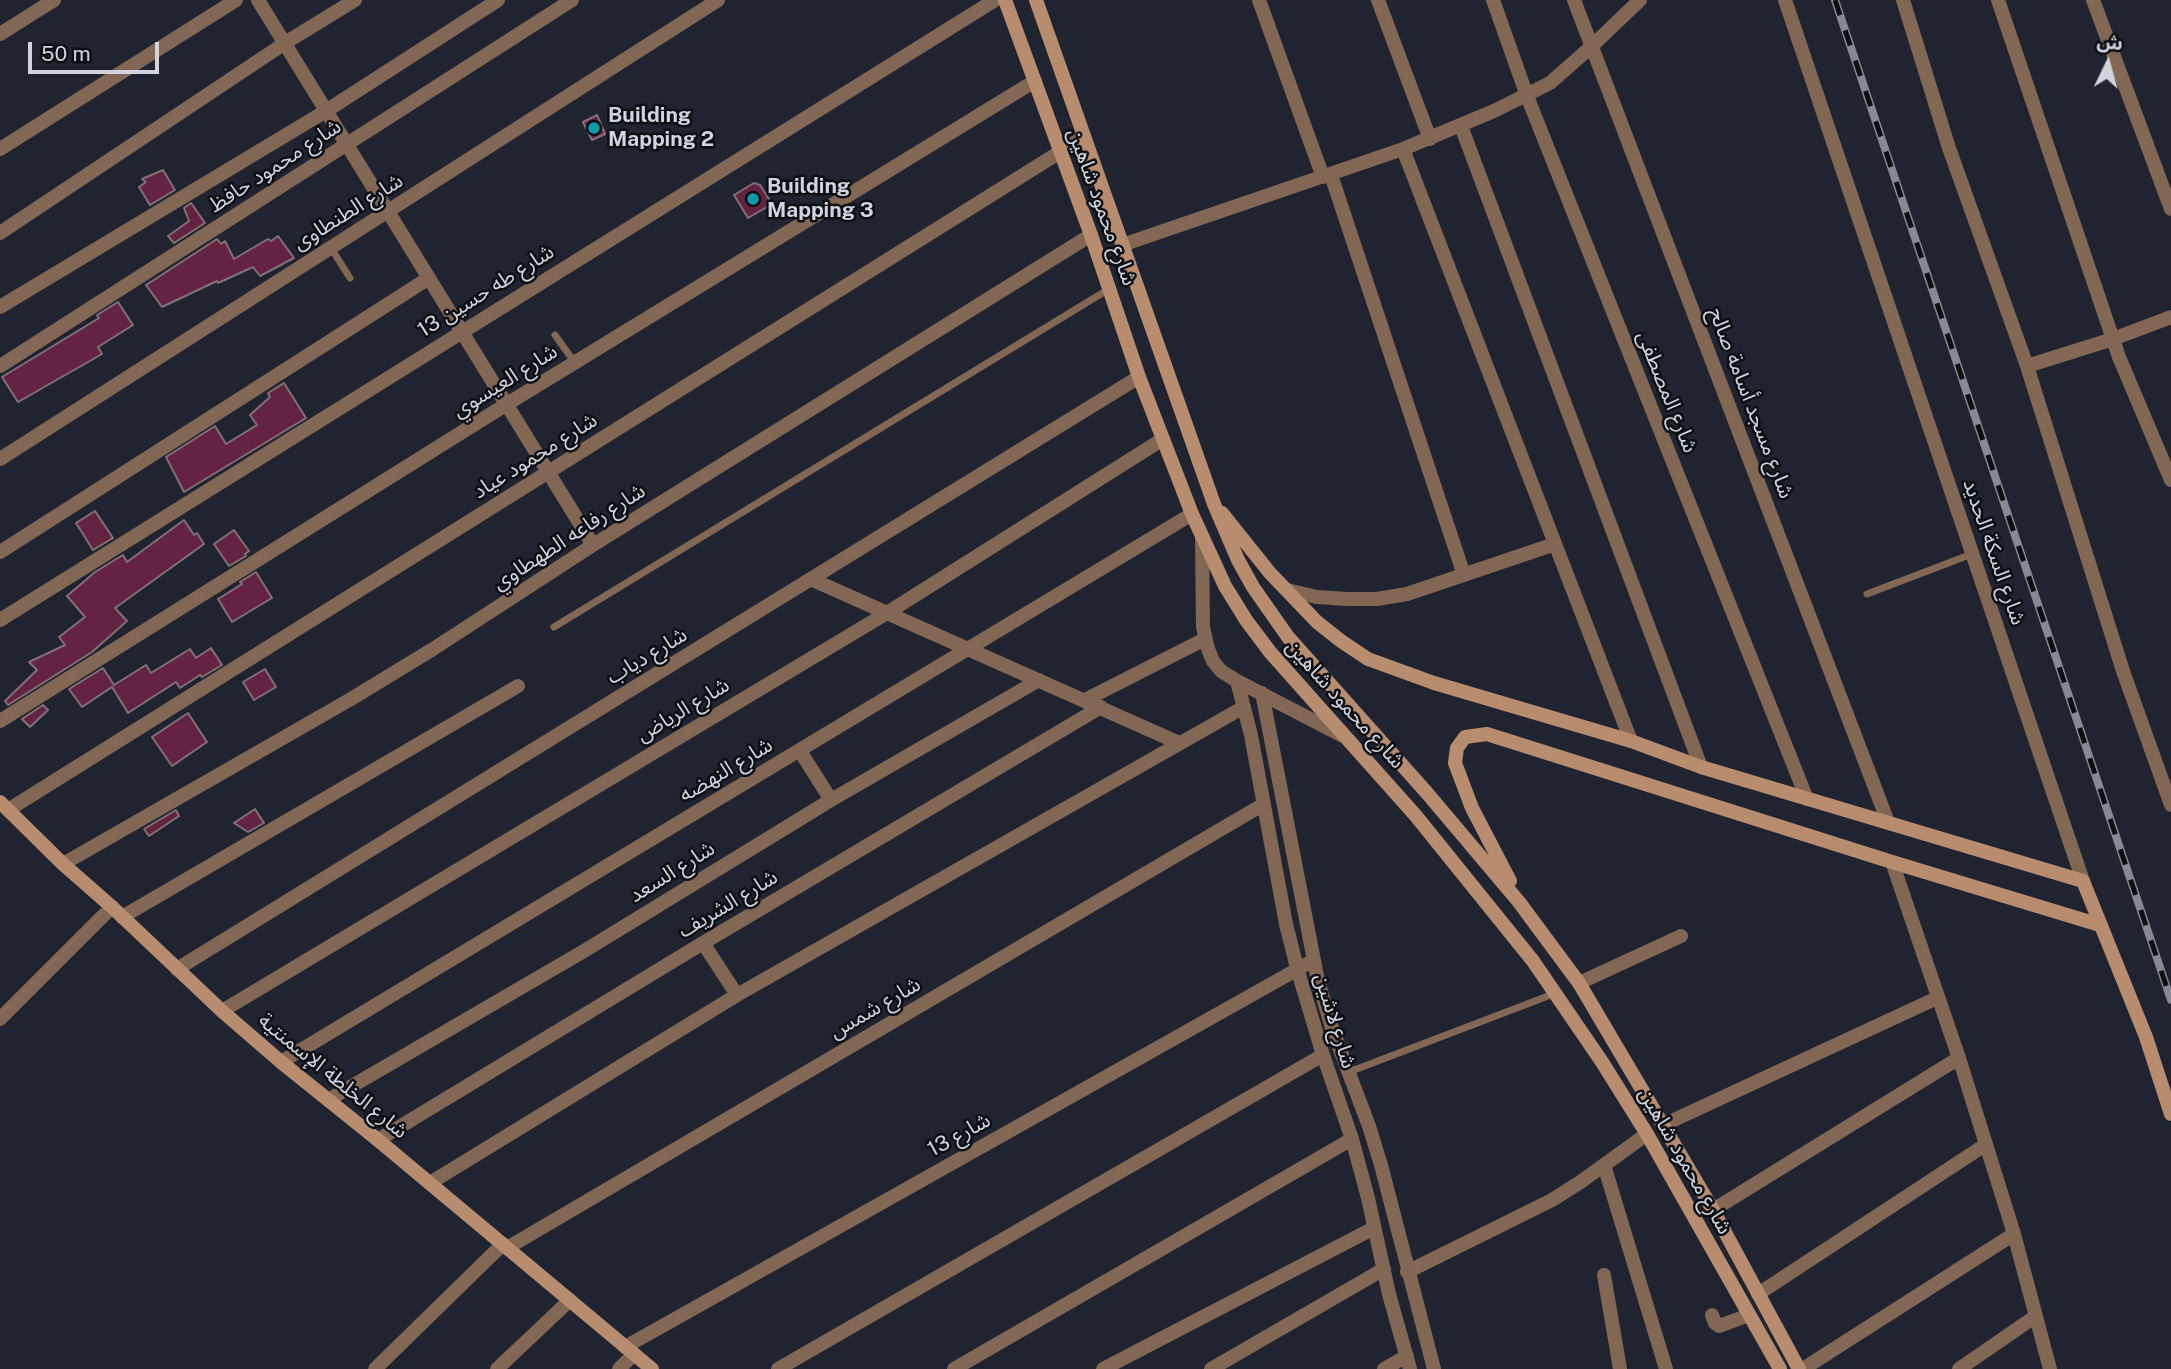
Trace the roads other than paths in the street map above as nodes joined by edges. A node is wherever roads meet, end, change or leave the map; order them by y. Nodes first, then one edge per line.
1 (54, 0) edge
2 (236, 0) edge
3 (258, 0) edge
4 (355, 0) edge
5 (498, 0) edge
6 (572, 0) edge
7 (719, 0) edge
8 (995, 0) edge
9 (1005, 0) edge
10 (1036, 0) edge
11 (1259, 0) edge
12 (1378, 0) edge
13 (1493, 0) edge
14 (1574, 0) edge
15 (1640, 0) edge
16 (1785, 0) edge
17 (1903, 0) edge
18 (1998, 0) edge
19 (2093, 0) edge
20 (0, 34) edge
21 (285, 43) junction
22 (1592, 46) junction
23 (1035, 81) junction
24 (1527, 96) junction
25 (326, 111) junction
26 (1461, 126) junction
27 (1084, 137) junction
28 (1430, 139) junction
29 (347, 145) junction
30 (0, 149) edge
31 (1403, 149) junction
32 (1060, 152) junction
33 (1327, 176) junction
34 (2171, 209) edge
35 (388, 212) junction
36 (0, 233) edge
37 (1091, 235) junction
38 (1122, 245) junction
39 (331, 248) junction
40 (350, 278) dead end
41 (429, 278) junction
42 (1109, 289) junction
43 (0, 307) edge
44 (2171, 317) edge
45 (462, 331) junction
46 (555, 335) dead end
47 (2113, 339) junction
48 (575, 363) junction
49 (0, 366) edge
50 (2027, 366) junction
51 (1139, 377) junction
52 (507, 404) junction
53 (1163, 439) junction
54 (0, 459) edge
55 (549, 472) junction
56 (2171, 480) edge
57 (1214, 504) junction
58 (1192, 514) junction
59 (1202, 534) junction
60 (1555, 544) junction
61 (593, 545) junction
62 (0, 552) edge
63 (1972, 554) junction
64 (1464, 575) junction
65 (813, 580) junction
66 (1287, 590) junction
67 (1867, 594) dead end
68 (887, 612) junction
69 (0, 620) edge
70 (554, 627) dead end
71 (1205, 639) junction
72 (969, 649) junction
73 (1039, 680) junction
74 (1237, 681) junction
75 (517, 686) dead end
76 (1262, 693) junction
77 (1086, 700) junction
78 (1101, 707) junction
79 (1244, 707) junction
80 (0, 721) edge
81 (1270, 733) junction
82 (1251, 736) junction
83 (1348, 738) junction
84 (1631, 741) junction
85 (1179, 743) junction
86 (800, 751) junction
87 (1702, 767) junction
88 (1807, 799) junction
89 (831, 800) junction
90 (1264, 804) junction
91 (2171, 805) edge
92 (4, 806) edge
93 (1888, 822) junction
94 (1892, 862) junction
95 (63, 864) junction
96 (2083, 881) junction
97 (1519, 902) junction
98 (117, 912) junction
99 (2100, 925) junction
100 (1681, 936) dead end
101 (703, 943) junction
102 (1314, 960) junction
103 (1297, 968) junction
104 (177, 969) junction
105 (1579, 983) junction
106 (1556, 993) junction
107 (737, 995) junction
108 (1937, 998) junction
109 (222, 1011) junction
110 (0, 1019) edge
111 (1322, 1055) junction
112 (1959, 1058) junction
113 (281, 1062) junction
114 (1348, 1072) junction
115 (328, 1100) junction
116 (2171, 1114) edge
117 (1663, 1125) junction
118 (1647, 1134) junction
119 (1352, 1139) junction
120 (379, 1140) junction
121 (1985, 1145) junction
122 (1604, 1165) junction
123 (430, 1183) junction
124 (1388, 1192) junction
125 (1368, 1198) junction
126 (1713, 1210) junction
127 (1374, 1228) junction
128 (2014, 1234) junction
129 (505, 1246) junction
130 (1384, 1269) junction
131 (1407, 1272) junction
132 (1604, 1275) dead end
133 (1758, 1294) junction
134 (570, 1300) junction
135 (1712, 1315) dead end
136 (1749, 1315) junction
137 (2036, 1316) junction
138 (630, 1351) junction
139 (1408, 1362) edge
140 (375, 1369) edge
141 (497, 1369) edge
142 (618, 1369) edge
143 (652, 1369) edge
144 (778, 1369) edge
145 (954, 1369) edge
146 (1103, 1369) edge
147 (1211, 1369) edge
148 (1384, 1369) edge
149 (1434, 1369) edge
150 (1620, 1369) edge
151 (1666, 1369) edge
152 (1780, 1369) edge
153 (1801, 1369) edge
154 (1959, 1369) edge
155 (2050, 1369) edge

1 - 20 street
2 - 30 street
3 - 21 street
4 - 21 street
5 - 25 street
6 - 29 street, شارع محمود حافظ
7 - 35 street, شارع الطنطاوى
8 - 45 street, شارع طه حسين 13
9 - 23 main road, شارع محمود شاهين
10 - 27 main road, شارع محمود شاهين
11 - 33 street
12 - 28 street
13 - 24 street, شارع المصطفى
14 - 22 street, شارع مسجد أسامة صالح
15 - 22 street
16 - 63 street, شارع السكة الحديد
17 - 50 street
18 - 47 street
19 - 34 street
21 - 25 street
21 - 36 street
22 - 24 street
22 - 93 street, شارع مسجد أسامة صالح
23 - 32 main road, شارع محمود شاهين
23 - 48 street, شارع العيسوي
24 - 26 street
24 - 88 street, شارع المصطفى
25 - 29 street
25 - 43 street
26 - 28 street
26 - 87 street
27 - 32 street, شارع محمود عياد
27 - 38 main road, شارع محمود شاهين
28 - 31 street
29 - 35 street
29 - 49 street, شارع محمود حافظ
31 - 33 street
31 - 60 street
32 - 37 main road, شارع محمود شاهين
32 - 55 street, شارع محمود عياد
33 - 38 street
33 - 64 street
35 - 39 street, شارع الطنطاوى
35 - 41 street
37 - 42 main road, شارع محمود شاهين
37 - 61 street, شارع رفاعه الطهطاوي
38 - 57 main road, شارع محمود شاهين
39 - 40 lane
39 - 54 street, شارع الطنطاوى
41 - 45 street
41 - 62 street
42 - 51 main road, شارع محمود شاهين
42 - 70 lane
44 - 47 street
45 - 52 street
45 - 69 street, شارع طه حسين 13
46 - 48 lane
47 - 50 street
47 - 56 street
48 - 52 street, شارع العيسوي
50 - 91 street
51 - 53 main road, شارع محمود شاهين
51 - 65 street, شارع دياب
52 - 55 street
52 - 80 street, شارع العيسوي
53 - 58 main road, شارع محمود شاهين
53 - 68 street, شارع الرياض
55 - 61 street
55 - 92 street, شارع محمود عياد
57 - 66 main road
57 - 97 main road, شارع محمود شاهين
58 - 59 main road, شارع محمود شاهين
58 - 72 street, شارع النهضه
59 - 71 street
59 - 83 main road, شارع محمود شاهين
60 - 64 street
60 - 84 street
61 - 95 street, شارع رفاعه الطهطاوي
63 - 67 lane
63 - 96 street, شارع السكة الحديد
64 - 66 street
65 - 68 street
65 - 104 street, شارع دياب
66 - 84 main road
68 - 72 street
68 - 109 street, شارع الرياض
71 - 74 street
71 - 77 street
72 - 73 street
72 - 86 street, شارع النهضه
73 - 77 street
73 - 89 street, شارع السعد
74 - 76 street
74 - 79 street, شارع لاشين
75 - 98 street
76 - 81 street, شارع لاشين
76 - 83 street
77 - 78 street
78 - 85 street
78 - 101 street, شارع الشريف
79 - 82 street, شارع لاشين
79 - 85 street
81 - 82 street
81 - 102 street, شارع لاشين
82 - 90 street, شارع لاشين
83 - 106 main road, شارع محمود شاهين
84 - 87 main road
85 - 107 street
86 - 89 street
86 - 113 street, شارع النهضه
87 - 88 main road
88 - 93 main road
89 - 115 street, شارع السعد
90 - 103 street, شارع لاشين
90 - 129 street, شارع شمس
92 - 95 main road, شارع الخلطة الإسمنتية
93 - 96 main road
94 - 97 main road
94 - 99 main road
94 - 108 street
95 - 98 main road, شارع الخلطة الإسمنتية
96 - 99 main road, شارع السكة الحديد
97 - 105 main road, شارع محمود شاهين
98 - 104 main road, شارع الخلطة الإسمنتية
98 - 110 street
99 - 116 main road, شارع السكة الحديد
100 - 105 street
101 - 107 street
101 - 120 street, شارع الشريف
102 - 103 street, شارع 13
102 - 114 street, شارع لاشين
103 - 111 street, شارع لاشين
103 - 138 street, شارع 13
104 - 109 main road, شارع الخلطة الإسمنتية
105 - 117 main road, شارع محمود شاهين
106 - 114 lane
106 - 118 main road, شارع محمود شاهين
107 - 123 street
108 - 112 street
108 - 117 street
109 - 113 main road, شارع الخلطة الإسمنتية
111 - 119 street, شارع لاشين
111 - 144 street
112 - 121 street
112 - 126 street
113 - 115 main road, شارع الخلطة الإسمنتية
114 - 124 street, شارع لاشين
115 - 120 main road, شارع الخلطة الإسمنتية
117 - 126 main road, شارع محمود شاهين
118 - 122 street
118 - 136 main road, شارع محمود شاهين
119 - 125 street, شارع لاشين
119 - 145 street
120 - 123 main road, شارع الخلطة الإسمنتية
121 - 128 street
121 - 133 street
122 - 131 street
122 - 151 street
123 - 129 main road, شارع الخلطة الإسمنتية
124 - 125 street
124 - 131 street, شارع لاشين
125 - 127 street, شارع لاشين
126 - 133 main road, شارع محمود شاهين
127 - 130 street, شارع لاشين
127 - 146 street
128 - 137 street
128 - 153 street
129 - 134 main road, شارع الخلطة الإسمنتية
129 - 140 street, شارع شمس
130 - 139 street, شارع لاشين
130 - 147 street
131 - 149 street, شارع لاشين
132 - 150 street
133 - 153 main road, شارع محمود شاهين
134 - 138 main road, شارع الخلطة الإسمنتية
134 - 141 street
135 - 136 street
136 - 152 main road, شارع محمود شاهين
137 - 154 street
137 - 155 street
138 - 142 street, شارع 13
138 - 143 main road, شارع الخلطة الإسمنتية
139 - 148 street

